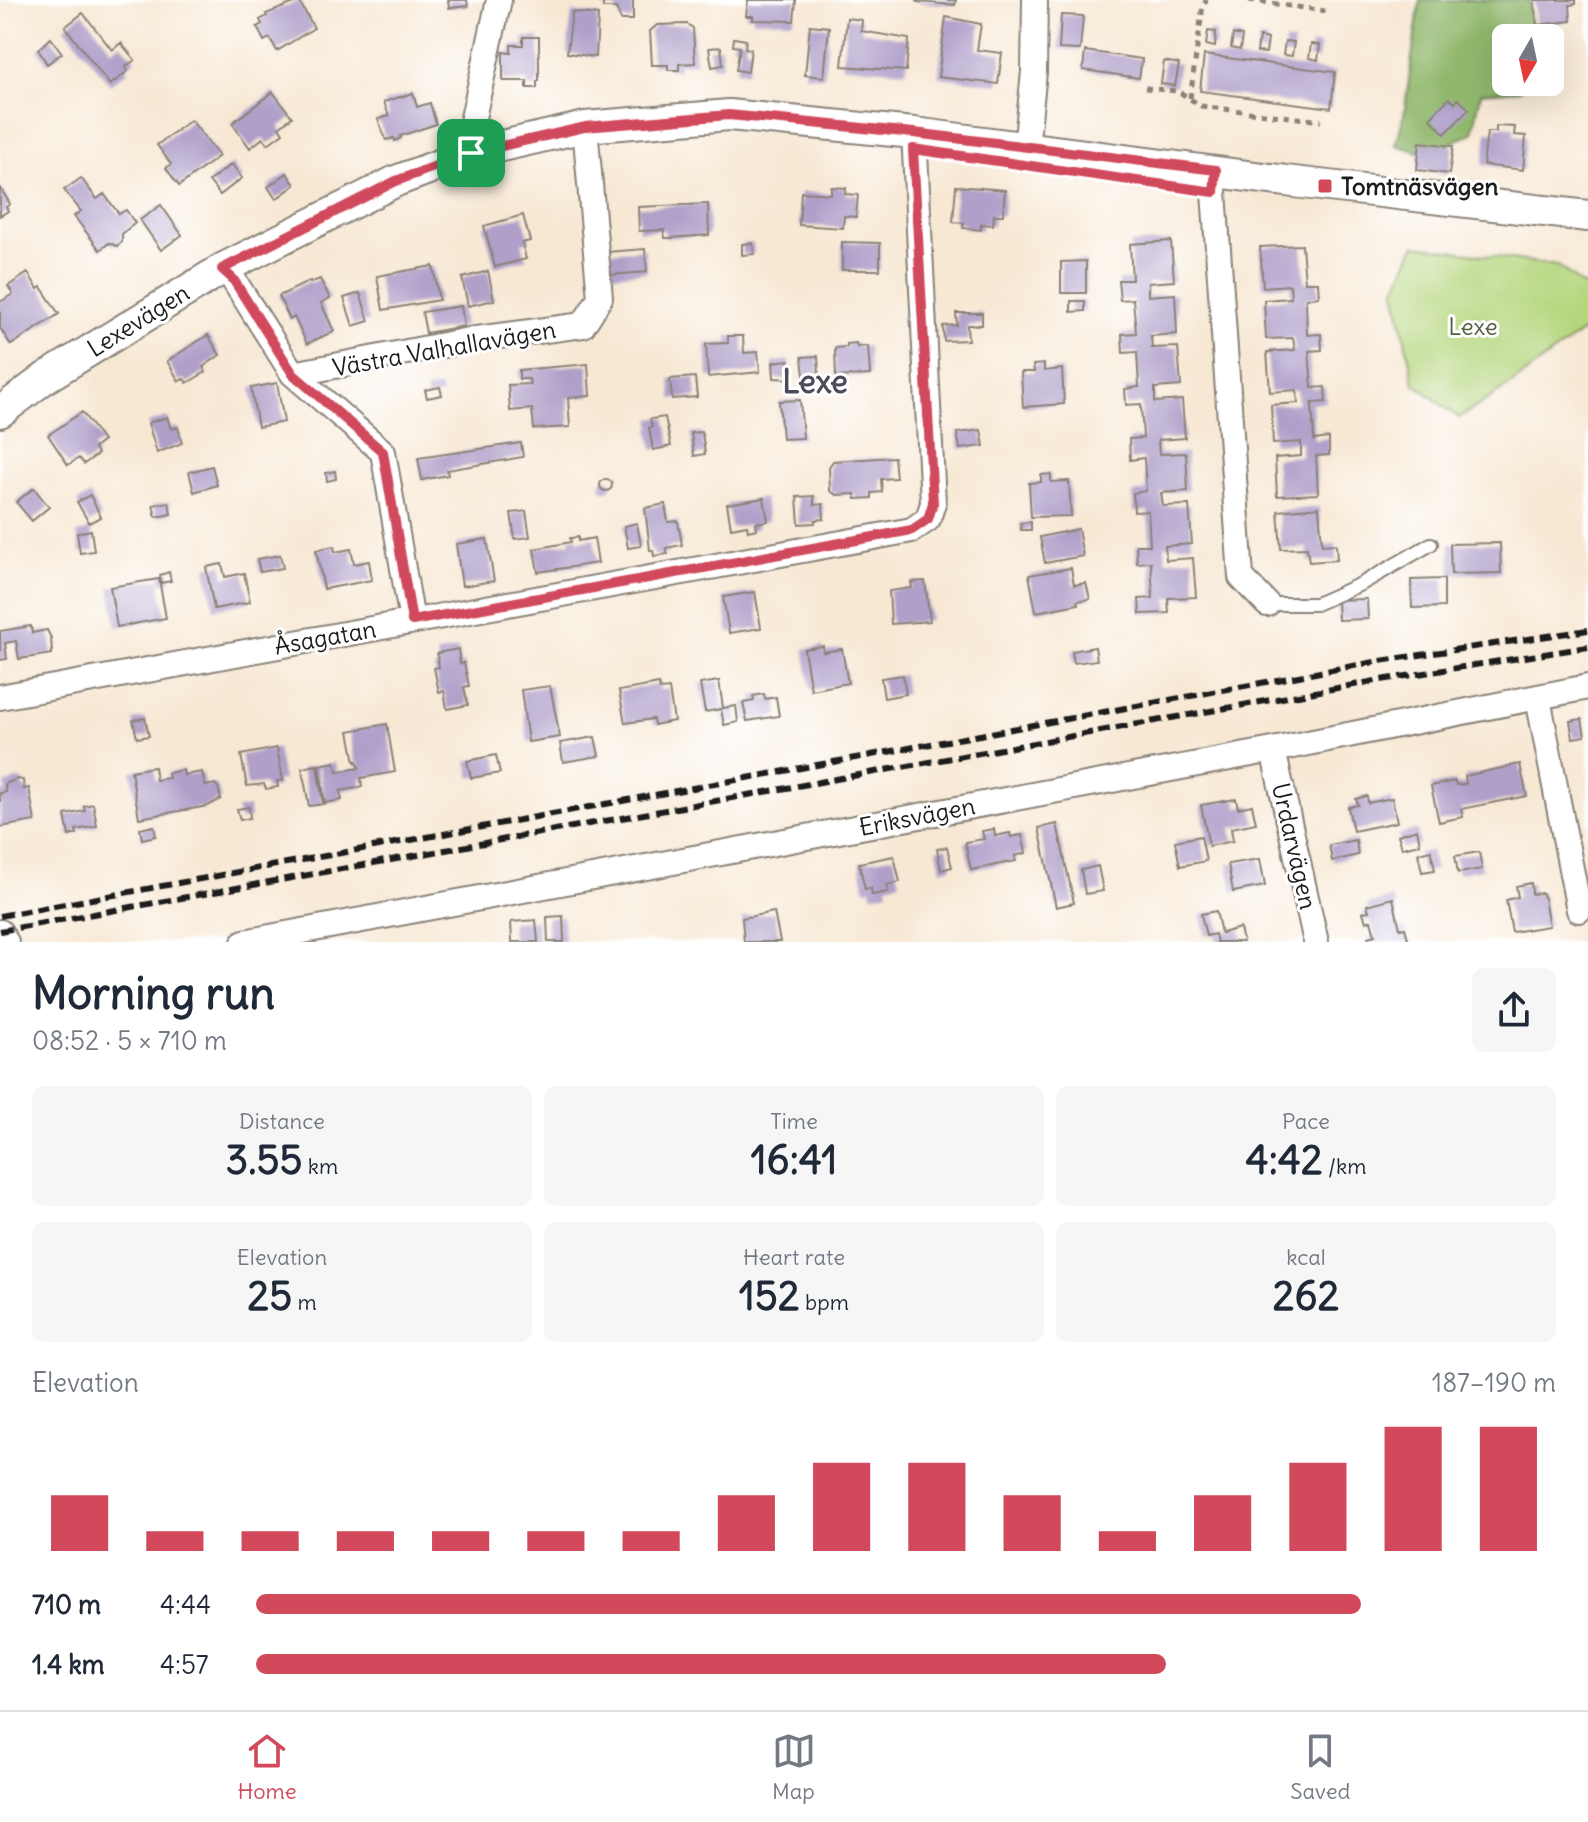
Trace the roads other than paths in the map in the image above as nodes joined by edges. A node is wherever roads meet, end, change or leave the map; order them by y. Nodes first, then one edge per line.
1 (499, 0) edge
2 (1035, 0) edge
3 (585, 127) junction
4 (914, 133) junction
5 (1026, 148) junction
6 (471, 153) junction
7 (1216, 170) junction
8 (1588, 216) edge
9 (222, 269) junction
10 (293, 374) junction
11 (0, 412) edge
12 (1431, 544) dead end
13 (1267, 604) joint
14 (412, 621) junction
15 (1588, 687) edge
16 (0, 697) edge
17 (1538, 698) junction
18 (1273, 750) junction
19 (1579, 910) dead end
20 (0, 932) edge
21 (6, 942) edge
22 (244, 942) edge
23 (1316, 942) edge

1 - 6 street
2 - 5 street
3 - 4 street, Lexevägen
3 - 6 street, Lexevägen
3 - 10 street, Västra Valhallavägen
4 - 5 street, Lexevägen
4 - 14 street, Åsagatan
5 - 7 street, Lexevägen
6 - 9 street, Lexevägen
7 - 8 street, Lexevägen
7 - 13 street
9 - 10 street
9 - 11 street, Lexevägen
10 - 14 street
12 - 13 lane
14 - 16 street, Åsagatan
15 - 17 street, Eriksvägen
17 - 18 street, Eriksvägen
17 - 19 street
18 - 22 street, Eriksvägen
18 - 23 street, Urdarvägen
20 - 21 street

